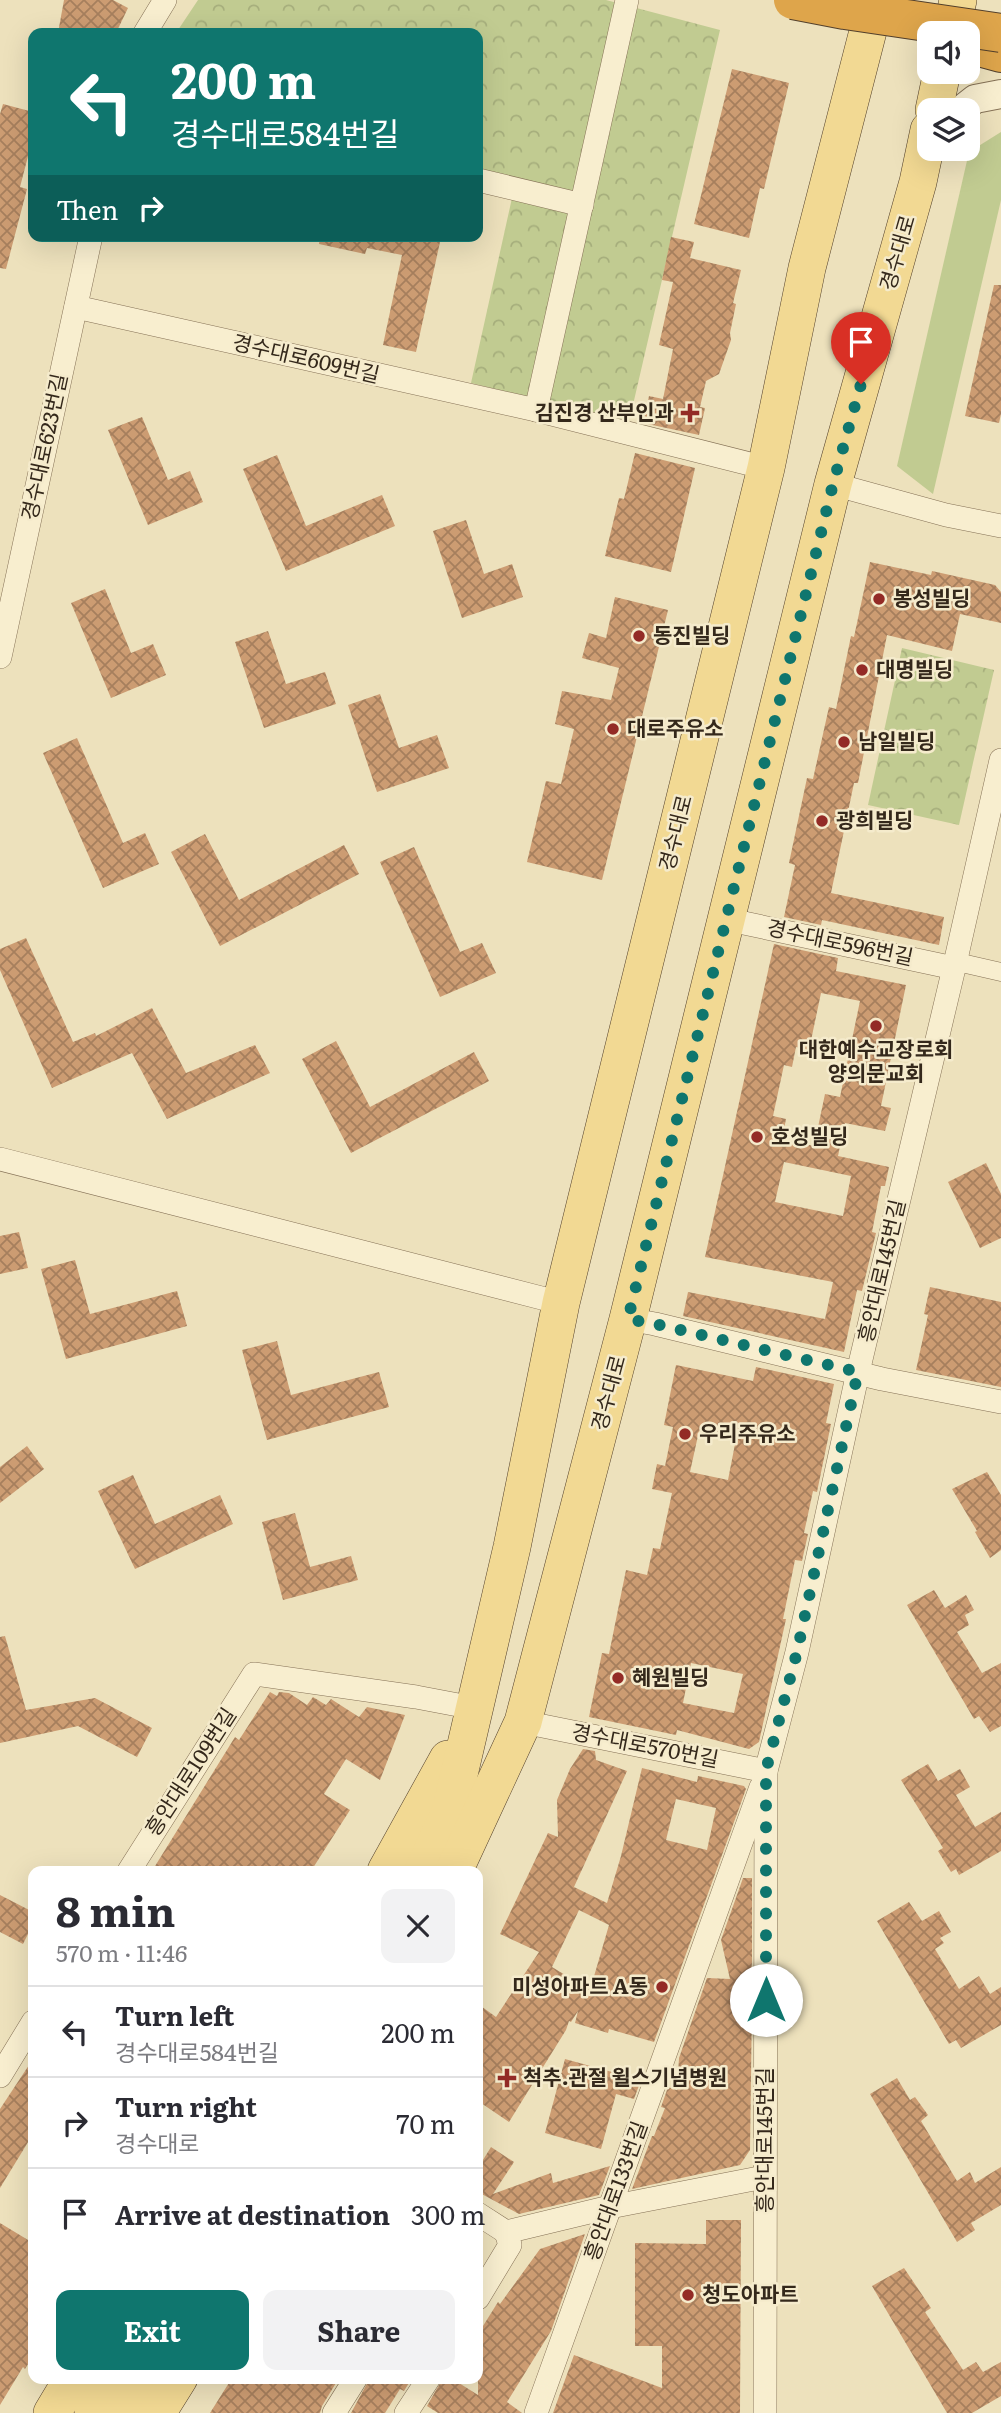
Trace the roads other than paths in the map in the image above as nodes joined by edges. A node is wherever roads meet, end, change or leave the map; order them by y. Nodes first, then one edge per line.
1 (165, 0) edge
2 (627, 0) edge
3 (793, 0) edge
4 (860, 5) edge
5 (951, 9) edge
6 (1001, 14) edge
7 (148, 28) edge
8 (917, 28) edge
9 (1001, 33) edge
10 (980, 47) edge
11 (1001, 53) edge
12 (1001, 94) edge
13 (980, 98) edge
14 (922, 161) edge
15 (929, 161) edge
16 (483, 181) edge
17 (918, 182) junction
18 (582, 205) junction
19 (90, 242) edge
20 (76, 307) junction
21 (536, 410) junction
22 (766, 468) junction
23 (833, 484) junction
24 (1001, 526) edge
25 (0, 657) edge
26 (1001, 760) edge
27 (725, 919) junction
28 (960, 966) junction
29 (1001, 972) edge
30 (0, 1159) edge
31 (561, 1303) junction
32 (628, 1319) junction
33 (858, 1372) junction
34 (1001, 1402) edge
35 (474, 1708) junction
36 (523, 1722) junction
37 (766, 1770) junction
38 (132, 1866) edge
39 (389, 1866) edge
40 (425, 1866) edge
41 (456, 1866) edge
42 (479, 1866) edge
43 (28, 2030) edge
44 (0, 2076) edge
45 (764, 2177) junction
46 (610, 2207) junction
47 (483, 2217) edge
48 (506, 2232) junction
49 (483, 2290) edge
50 (70, 2384) edge
51 (110, 2384) edge
52 (140, 2384) edge
53 (175, 2384) edge
54 (352, 2384) edge
55 (425, 2384) edge
56 (52, 2413) edge
57 (93, 2413) edge
58 (122, 2413) edge
59 (157, 2413) edge
60 (334, 2413) edge
61 (407, 2413) edge
62 (536, 2413) edge
63 (765, 2413) edge

1 - 7 street
2 - 18 street
3 - 4 highway, bridge
4 - 8 highway, bridge
4 - 9 highway, bridge
4 - 22 main road, 경수대로
5 - 6 street
10 - 11 highway
12 - 13 street
14 - 17 main road, 경수대로
15 - 17 street
16 - 18 street
17 - 23 main road, 경수대로
18 - 21 street
19 - 20 street, 경수대로623번길
20 - 21 street, 경수대로609번길
20 - 25 street, 경수대로623번길
21 - 22 street, 경수대로609번길
22 - 31 main road, 경수대로
23 - 24 street
23 - 27 main road, 경수대로
26 - 28 street, 흥안대로145번길
27 - 28 street, 경수대로596번길
27 - 32 main road, 경수대로
28 - 29 street, 경수대로596번길
28 - 33 street, 흥안대로145번길
30 - 31 street
31 - 35 main road, 경수대로
32 - 33 street
32 - 36 main road, 경수대로
33 - 34 street
33 - 37 street, 흥안대로145번길
35 - 38 street, 흥안대로109번길
35 - 39 main road
35 - 40 main road, 경수대로
36 - 37 street, 경수대로570번길
36 - 41 main road, 경수대로
36 - 42 main road
37 - 45 street, 흥안대로145번길
37 - 46 street, 흥안대로133번길
43 - 44 street
45 - 46 street
45 - 63 street, 흥안대로145번길
46 - 48 street
46 - 62 street, 흥안대로133번길
47 - 48 street
48 - 49 street
50 - 56 main road
51 - 57 main road
52 - 58 main road
53 - 59 main road
54 - 60 street
55 - 61 street

